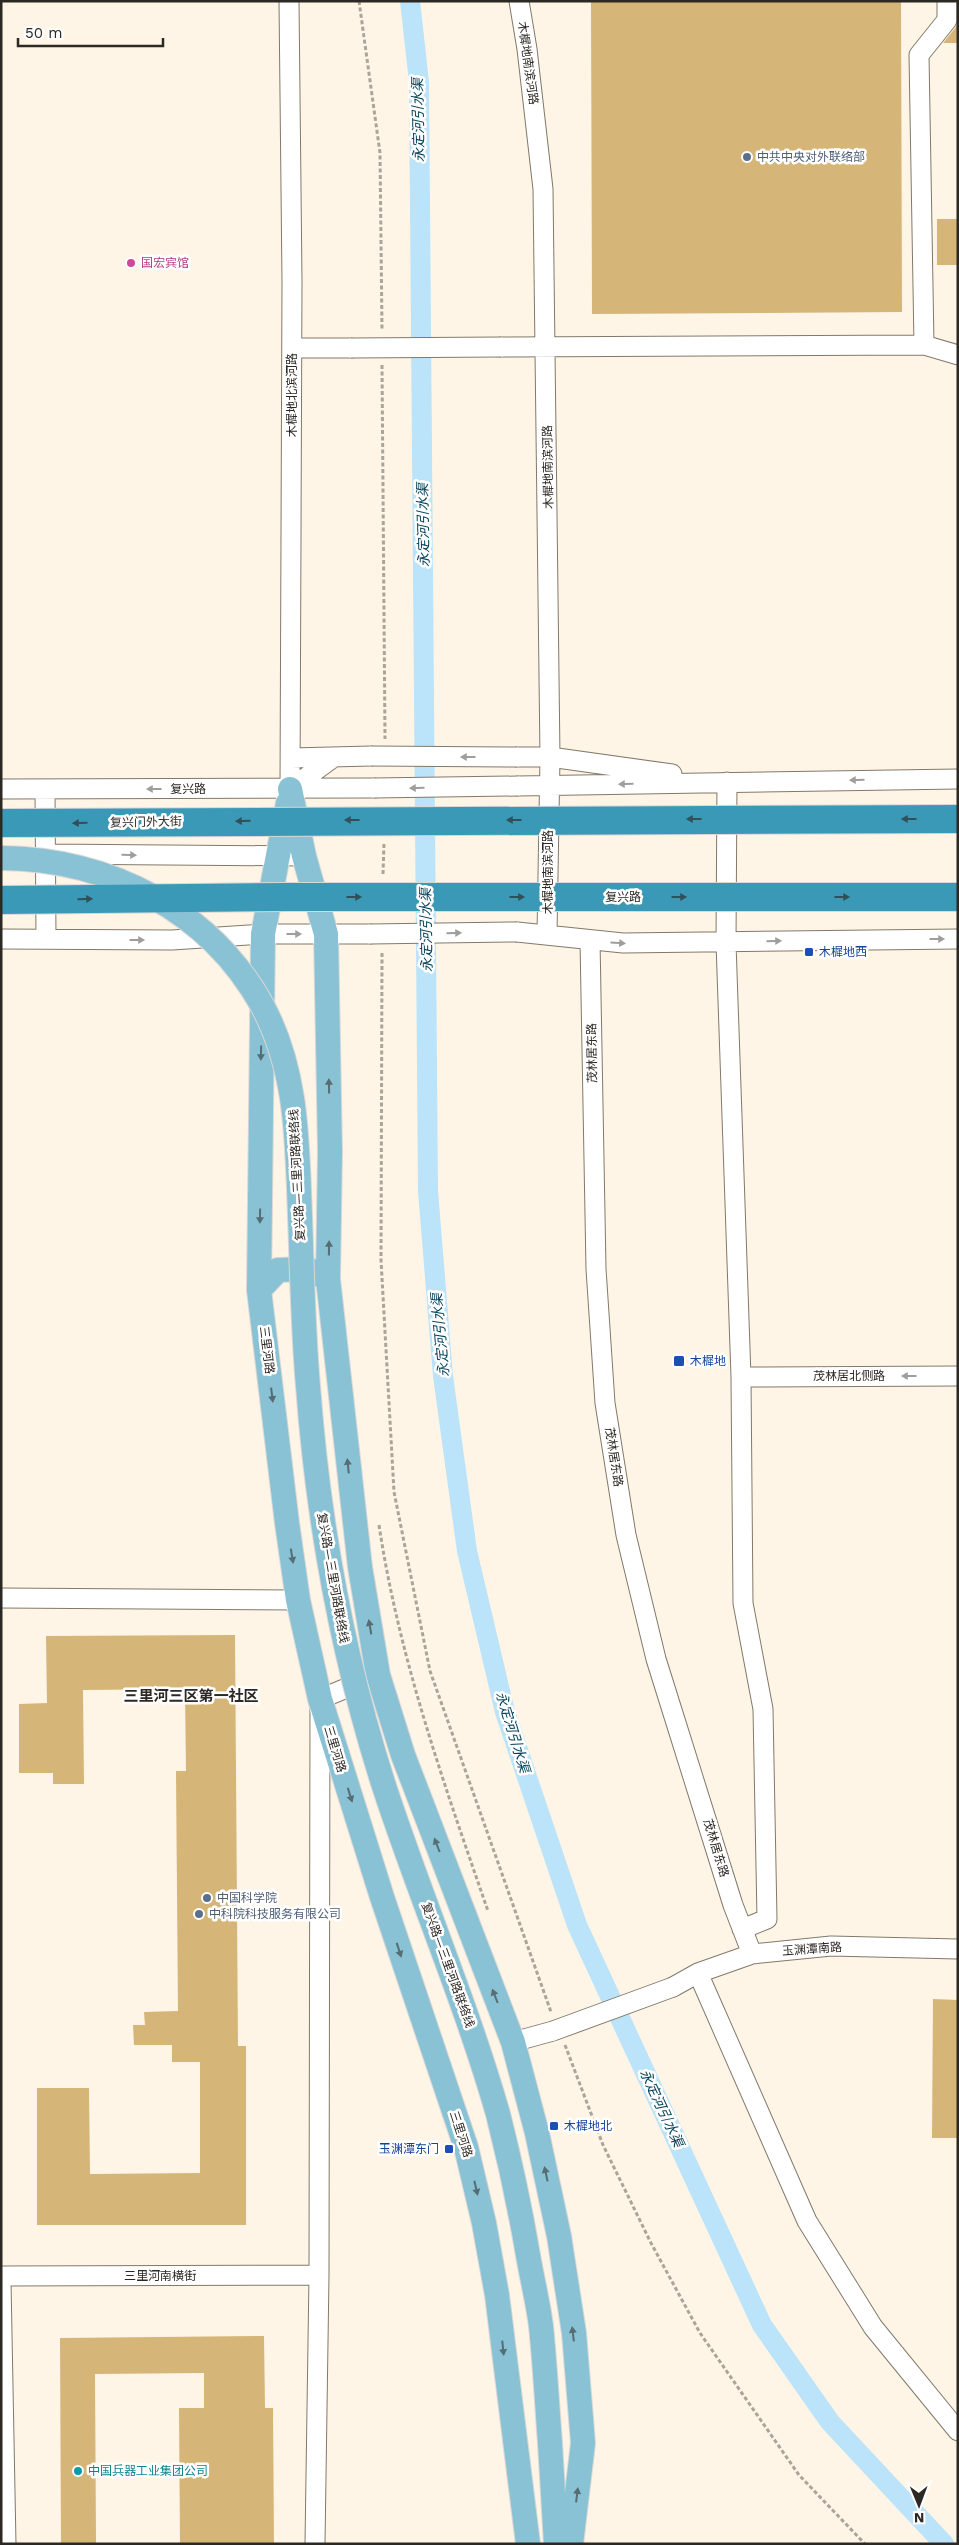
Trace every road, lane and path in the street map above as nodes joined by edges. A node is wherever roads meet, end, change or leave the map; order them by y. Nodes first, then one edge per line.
1 (289, 1) edge
2 (359, 1) edge
3 (519, 1) edge
4 (947, 1) edge
5 (382, 330) dead end
6 (924, 345) junction
7 (547, 346) junction
8 (292, 348) junction
9 (958, 355) edge
10 (382, 360) dead end
11 (378, 751) junction
12 (334, 757) junction
13 (550, 757) junction
14 (291, 758) junction
15 (958, 779) edge
16 (727, 782) junction
17 (548, 786) junction
18 (1, 789) edge
19 (45, 789) junction
20 (290, 789) junction
21 (958, 818) edge
22 (1, 823) edge
23 (384, 834) dead end
24 (45, 854) junction
25 (278, 856) junction
26 (304, 856) junction
27 (1, 858) edge
28 (383, 883) dead end
29 (958, 897) edge
30 (1, 900) edge
31 (262, 934) junction
32 (326, 934) junction
33 (547, 935) junction
34 (1, 939) edge
35 (46, 939) junction
36 (958, 939) edge
37 (590, 940) junction
38 (726, 943) junction
39 (382, 952) dead end
40 (328, 1279) junction
41 (259, 1290) junction
42 (958, 1376) edge
43 (741, 1377) junction
44 (378, 1517) dead end
45 (1, 1598) edge
46 (298, 1600) junction
47 (378, 1675) junction
48 (320, 1699) junction
49 (489, 1914) dead end
50 (742, 1929) junction
51 (958, 1949) edge
52 (752, 1954) junction
53 (698, 1973) junction
54 (556, 2028) junction
55 (512, 2042) junction
56 (319, 2275) junction
57 (1, 2276) edge
58 (1, 2281) edge
59 (958, 2431) edge
60 (550, 2442) junction
61 (6, 2544) edge
62 (315, 2544) edge
63 (528, 2544) edge
64 (544, 2544) edge
65 (556, 2544) edge
66 (571, 2544) edge
67 (865, 2544) edge

1 - 8 street, 木樨地北滨河路
2 - 5 path
3 - 7 street, 木樨地南滨河路
4 - 6 street
6 - 7 street
6 - 9 street
7 - 8 street, bridge
7 - 13 street, 木樨地南滨河路
8 - 14 street, 木樨地北滨河路
10 - 11 path
11 - 12 street
13 -> 11 street, bridge
12 - 14 street
12 - 20 street
13 - 16 street
13 - 17 street, 木樨地南滨河路
14 - 20 street, 木樨地北滨河路
15 -> 16 street
16 -> 17 street
16 - 38 street
17 -> 20 street, 复兴路, bridge
17 - 33 street, 木樨地南滨河路
18 - 19 street, 复兴路
20 -> 19 street, 复兴路
19 - 24 street
20 - 25 main road, 三里河路
20 - 26 main road
21 -> 22 highway, 复兴门外大街, bridge
23 - 28 path
24 -> 25 street
24 - 35 street
25 - 26 street
25 - 31 main road, 三里河路
26 - 32 main road
27 - 60 main road, 复兴路—三里河路联络线, bridge
30 -> 29 highway, 复兴路, bridge
31 -> 32 street
35 -> 31 street
31 -> 41 main road, 三里河路
32 -> 33 street, bridge
40 -> 32 main road
33 - 37 street
34 - 35 street
38 -> 36 street
37 -> 38 street
37 - 50 street, 茂林居东路
38 - 43 street
39 - 54 path
40 - 41 main road
47 -> 40 main road
41 -> 46 main road, 三里河路
42 -> 43 street, 茂林居北侧路
43 - 50 street
44 - 49 path
45 - 46 street
46 - 48 main road, 三里河路
47 - 48 street
55 -> 47 main road
48 - 56 street
48 -> 63 main road, 三里河路
50 - 52 street, 茂林居东路
51 - 52 street, 玉渊潭南路
52 - 53 street, 玉渊潭南路
53 - 54 street, 玉渊潭南路, bridge
53 - 59 street
54 - 55 street, 玉渊潭南路
54 - 67 path
66 -> 55 main road
56 - 57 street, 三里河南横街
56 - 62 street
58 - 61 street
60 - 64 main road
60 - 65 main road

